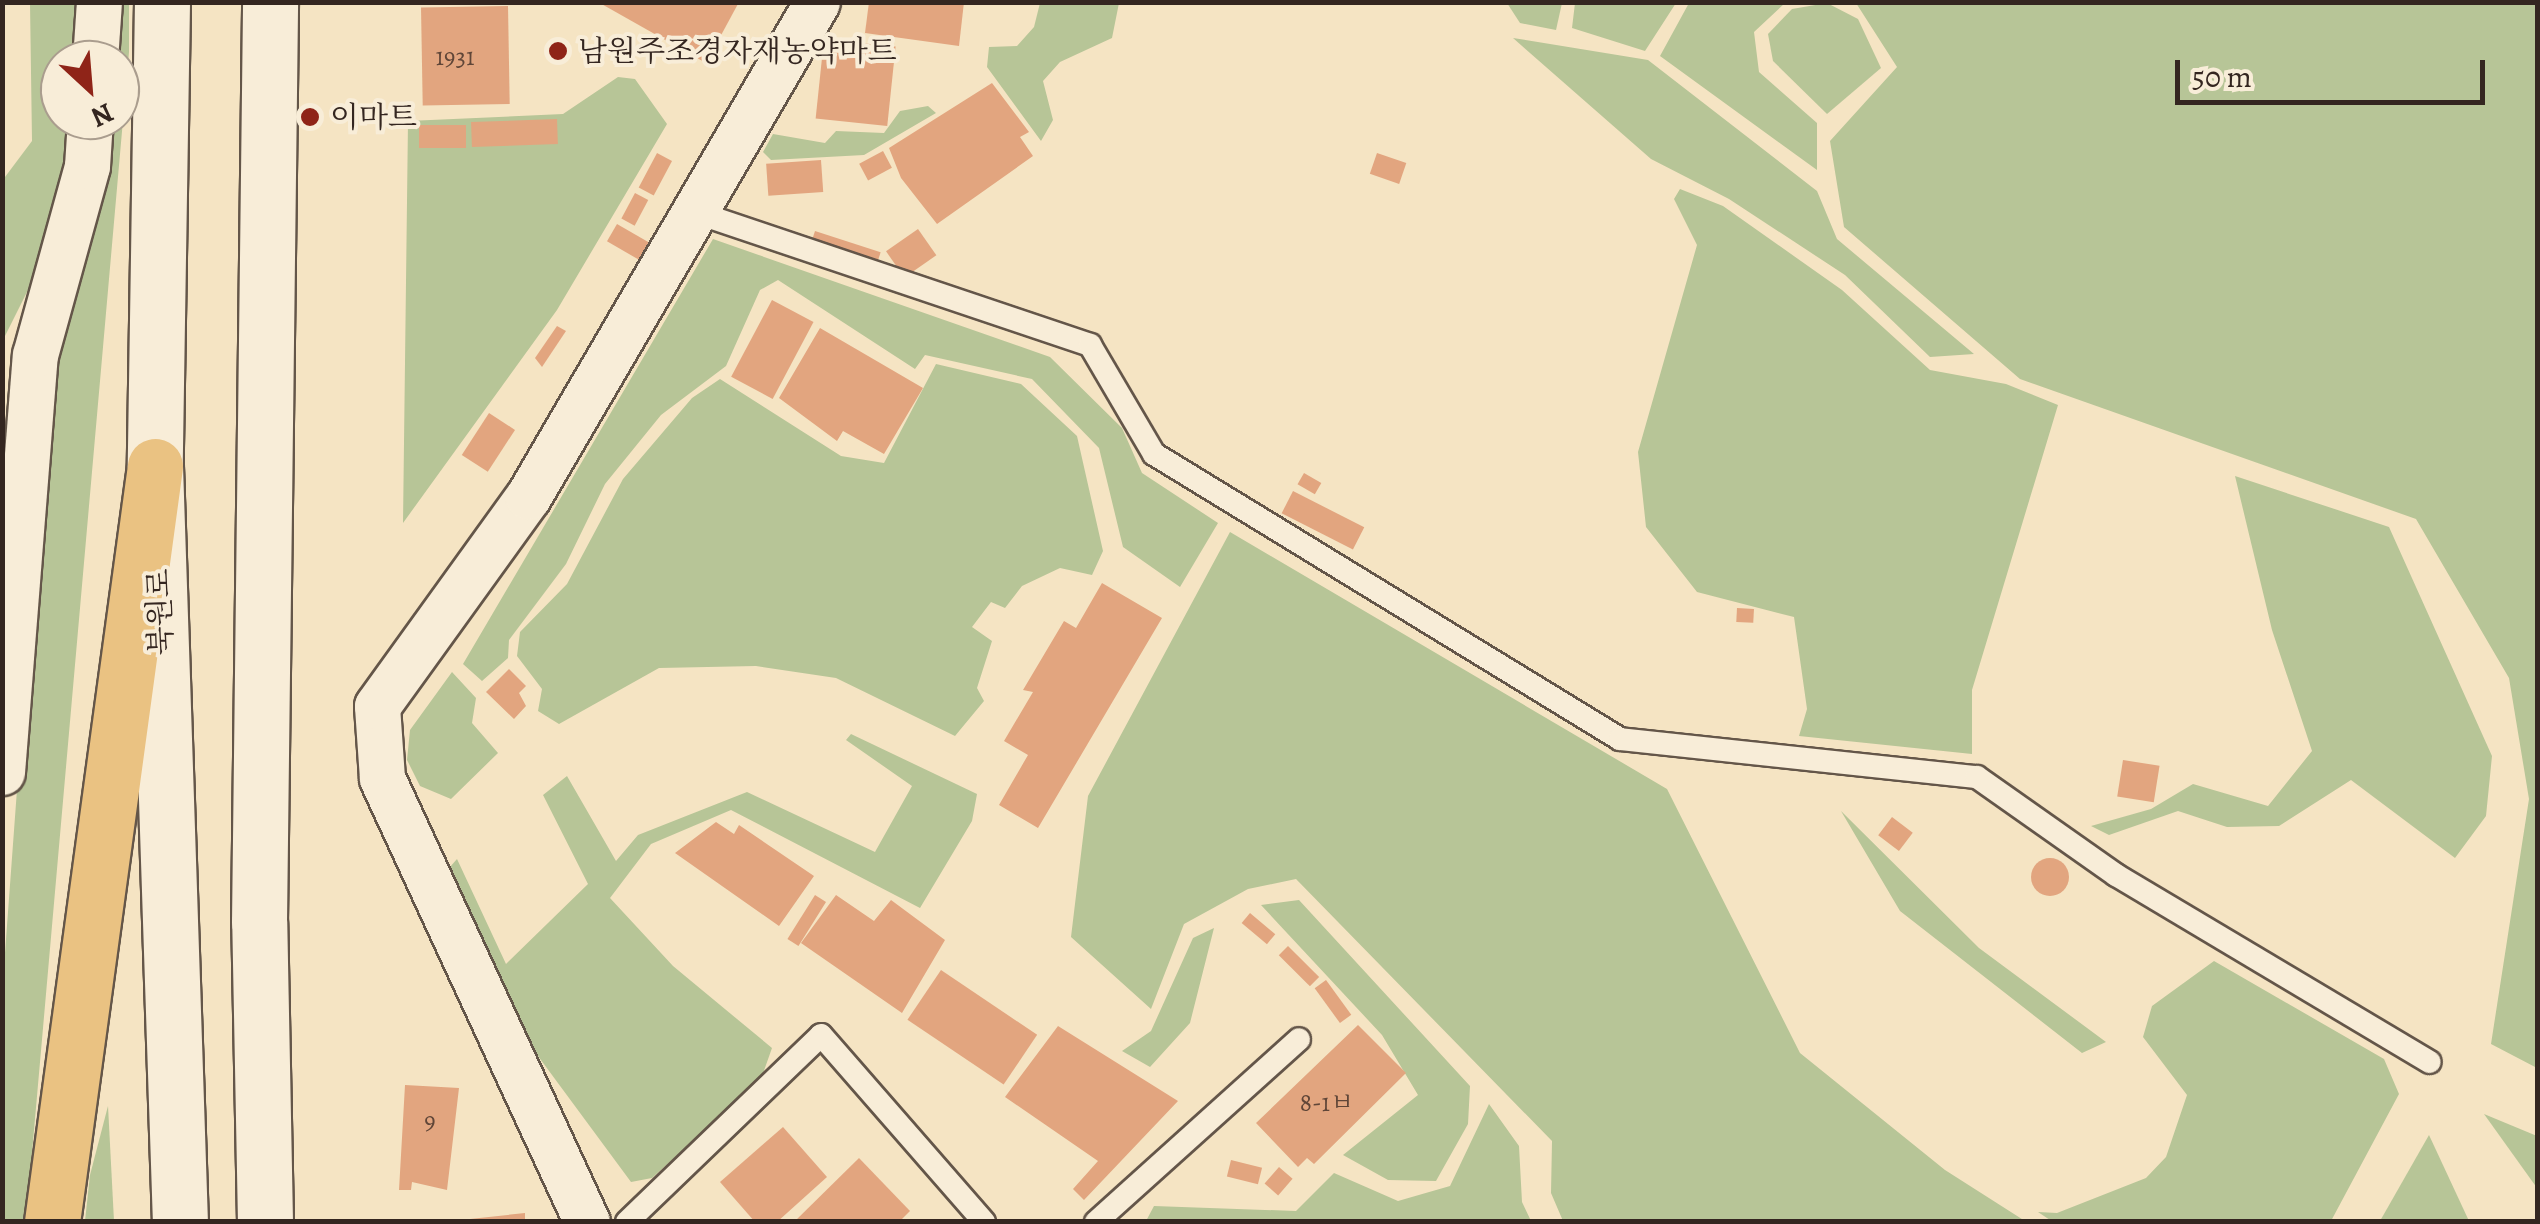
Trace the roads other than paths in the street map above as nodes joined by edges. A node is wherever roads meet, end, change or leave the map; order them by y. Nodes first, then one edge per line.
1 (99, 2) edge
2 (162, 2) edge
3 (270, 2) edge
4 (817, 2) edge
5 (96, 40) edge
6 (89, 140) edge
7 (694, 212) junction
8 (155, 466) junction
9 (2, 772) edge
10 (1299, 1038) dead end
11 (2430, 1062) dead end
12 (640, 1217) edge
13 (52, 1222) edge
14 (180, 1222) edge
15 (265, 1222) edge
16 (587, 1222) edge
17 (984, 1222) edge
18 (1096, 1222) edge

1 - 5 street
2 - 8 street, 북원로
3 - 15 street
4 - 7 street
6 - 9 street
7 - 11 lane
7 - 16 street
8 - 13 highway
8 - 14 street, 북원로
10 - 18 lane
12 - 17 lane

